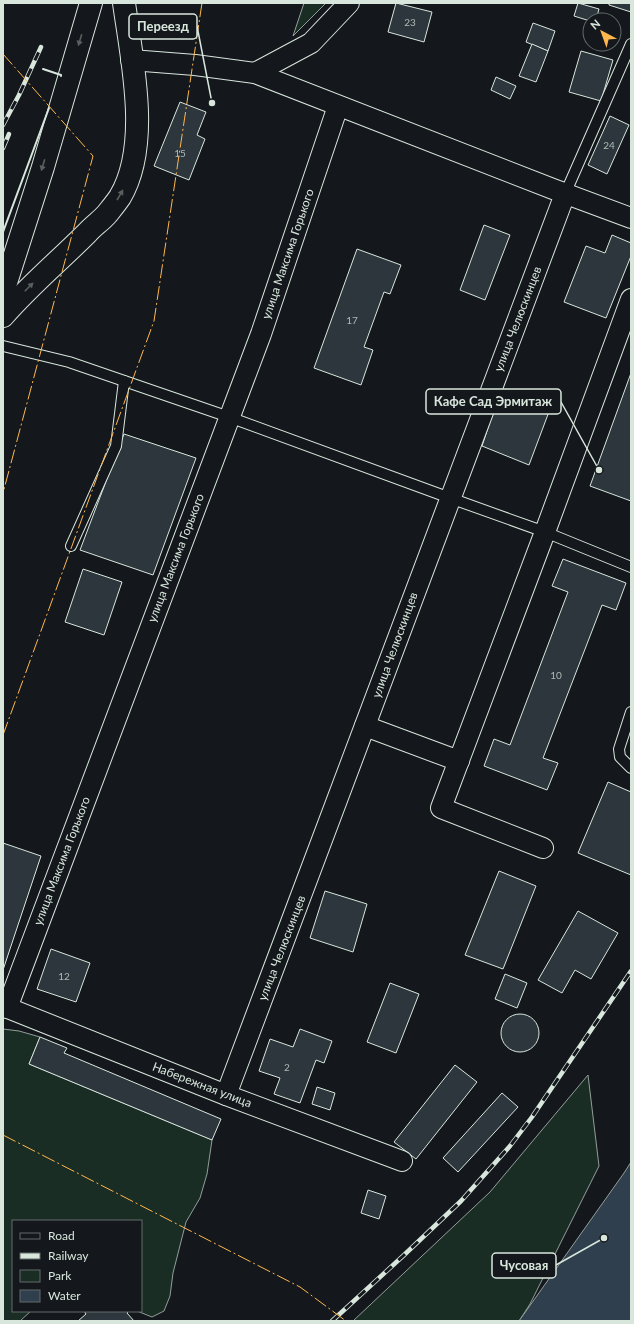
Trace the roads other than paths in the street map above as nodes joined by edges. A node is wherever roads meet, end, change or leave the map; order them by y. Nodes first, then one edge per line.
1 (91, 3) edge
2 (124, 3) edge
3 (349, 3) edge
4 (631, 44) edge
5 (131, 60) junction
6 (255, 73) junction
7 (338, 106) junction
8 (565, 194) junction
9 (631, 218) edge
10 (3, 292) edge
11 (631, 299) edge
12 (3, 316) edge
13 (3, 346) edge
14 (124, 382) junction
15 (229, 417) junction
16 (450, 498) junction
17 (545, 532) junction
18 (70, 546) dead end
19 (631, 567) edge
20 (631, 712) edge
21 (365, 726) junction
22 (459, 761) junction
23 (631, 768) edge
24 (543, 848) dead end
25 (5, 1007) edge
26 (226, 1095) junction
27 (402, 1161) dead end

1 -> 10 main road
2 - 5 main road
3 - 6 street
4 - 8 lane
5 - 6 street
12 -> 5 main road
6 - 7 street
7 - 8 street
7 - 15 street, улица Максима Горького
8 - 9 street
8 - 16 street, улица Челюскинцев
11 - 17 street
13 - 14 lane
14 - 15 lane
14 - 18 lane
15 - 16 lane
15 - 25 street, улица Максима Горького
16 - 17 lane
16 - 21 street, улица Челюскинцев
17 - 19 lane
17 - 22 street
20 - 23 lane
21 - 22 street
21 - 26 street, улица Челюскинцев
22 - 24 street
25 - 26 street, Набережная улица
26 - 27 street, Набережная улица

